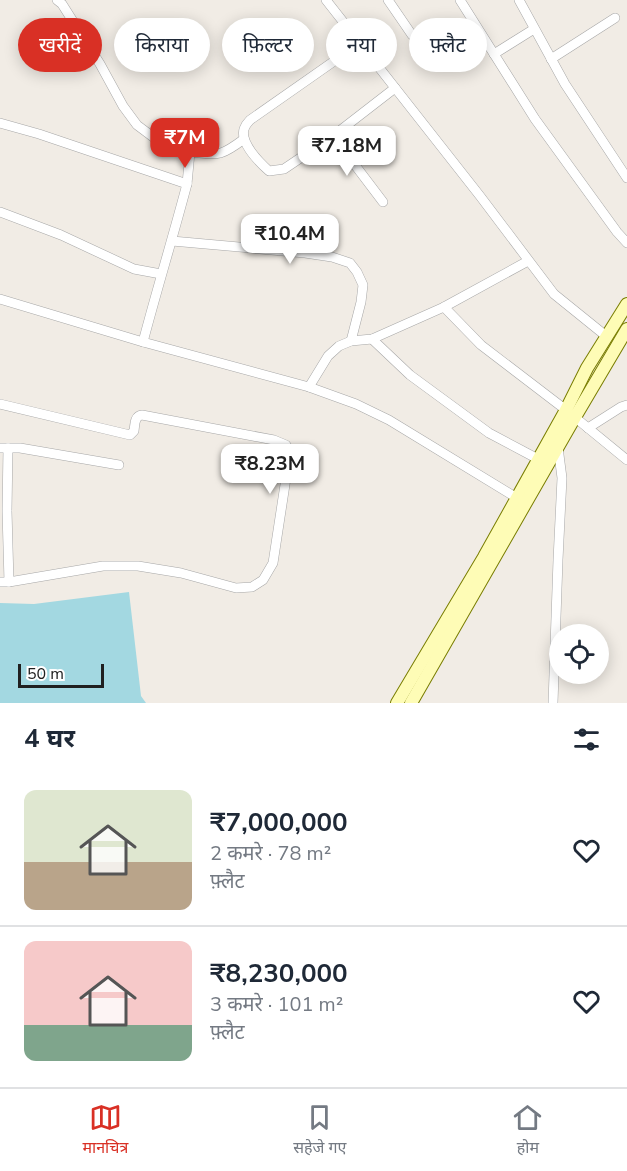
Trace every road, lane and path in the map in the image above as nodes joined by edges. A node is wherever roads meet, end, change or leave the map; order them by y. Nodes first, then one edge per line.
1 (57, 0) edge
2 (326, 0) edge
3 (388, 0) edge
4 (460, 0) edge
5 (519, 0) edge
6 (340, 18) edge
7 (615, 18) dead end
8 (534, 29) junction
9 (409, 31) edge
10 (494, 54) junction
11 (551, 59) junction
12 (326, 67) edge
13 (383, 72) edge
14 (395, 88) junction
15 (0, 123) edge
16 (333, 135) junction
17 (244, 139) junction
18 (190, 152) junction
19 (627, 178) edge
20 (187, 184) junction
21 (383, 202) dead end
22 (0, 212) edge
23 (172, 241) junction
24 (627, 243) edge
25 (528, 261) junction
26 (161, 274) junction
27 (0, 299) edge
28 (627, 304) edge
29 (444, 307) junction
30 (627, 329) edge
31 (606, 336) junction
32 (372, 339) junction
33 (351, 341) junction
34 (143, 342) junction
35 (309, 387) junction
36 (0, 404) edge
37 (627, 405) edge
38 (570, 414) junction
39 (588, 428) junction
40 (558, 447) junction
41 (4, 448) edge
42 (538, 459) junction
43 (627, 460) edge
44 (119, 465) dead end
45 (517, 498) junction
46 (3, 511) edge
47 (5, 582) edge
48 (397, 703) edge
49 (411, 703) edge
50 (553, 703) edge

1 - 18 street
2 - 6 street
3 - 9 street
4 - 10 street
5 - 8 street
7 - 11 street
8 - 10 street
8 - 11 street
10 - 24 street
11 - 19 street
12 - 17 street
13 - 14 street
14 - 16 street
14 - 25 street
15 - 20 street
16 - 17 street
16 - 21 street
17 - 18 street
18 - 20 street
20 - 23 street
22 - 26 street
23 - 26 street
23 - 33 street
25 - 29 street
25 - 31 street
26 - 34 street
27 - 34 street
28 - 31 main road
29 - 32 street
29 - 38 street
30 - 38 main road
31 - 38 main road
32 - 33 street
32 - 42 street
33 - 35 street
34 - 35 street
35 - 45 street
36 - 47 street
37 - 39 street
38 - 39 street
38 - 40 main road
38 - 42 main road
39 - 43 street
40 - 49 main road
40 - 50 street
41 - 44 street
41 - 46 street
42 - 45 main road
45 - 48 main road
46 - 47 street

